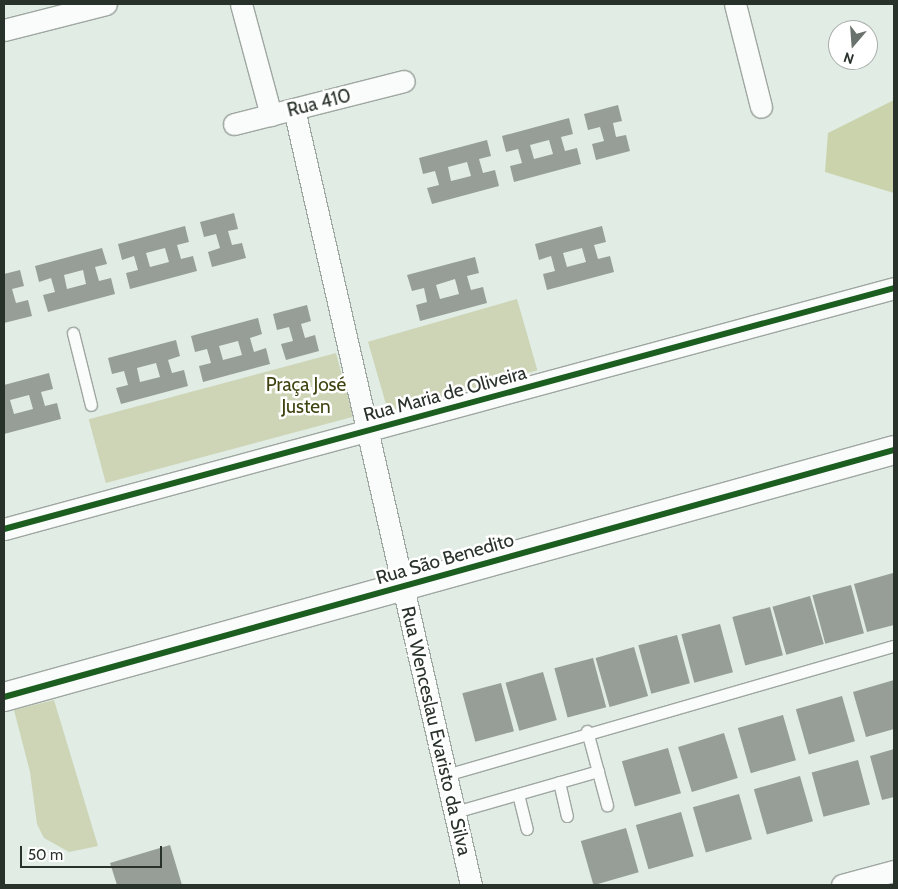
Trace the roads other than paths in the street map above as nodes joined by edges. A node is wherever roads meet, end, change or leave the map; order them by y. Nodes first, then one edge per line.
1 (106, 4) edge
2 (241, 4) edge
3 (735, 4) edge
4 (4, 30) edge
5 (404, 81) dead end
6 (761, 107) dead end
7 (294, 109) junction
8 (271, 115) junction
9 (234, 124) dead end
10 (894, 288) edge
11 (73, 333) dead end
12 (91, 405) dead end
13 (369, 430) junction
14 (894, 450) edge
15 (4, 529) edge
16 (404, 586) junction
17 (894, 646) edge
18 (4, 697) edge
19 (587, 731) junction
20 (598, 771) junction
21 (446, 775) junction
22 (560, 782) junction
23 (518, 794) junction
24 (607, 805) dead end
25 (454, 812) junction
26 (567, 816) dead end
27 (527, 829) dead end
28 (894, 871) edge
29 (471, 885) edge
30 (842, 885) edge

1 - 4 street
2 - 8 street
3 - 6 street
5 - 7 street, Rua 410
7 - 8 street, Rua 410
7 - 13 street, Rua Wenceslau Evaristo da Silva
8 - 9 street, Rua 410
10 - 13 street, Rua Maria de Oliveira
11 - 12 lane
13 - 15 street, Rua Maria de Oliveira
13 - 16 street, Rua Wenceslau Evaristo da Silva
14 - 16 street, Rua São Benedito
16 - 18 street, Rua São Benedito
16 - 21 street, Rua Wenceslau Evaristo da Silva
17 - 19 lane
19 - 20 lane
19 - 21 lane
20 - 22 lane
20 - 24 lane
21 - 25 street, Rua Wenceslau Evaristo da Silva
22 - 23 lane
22 - 26 lane
23 - 25 lane
23 - 27 lane
25 - 29 street, Rua Wenceslau Evaristo da Silva
28 - 30 street

